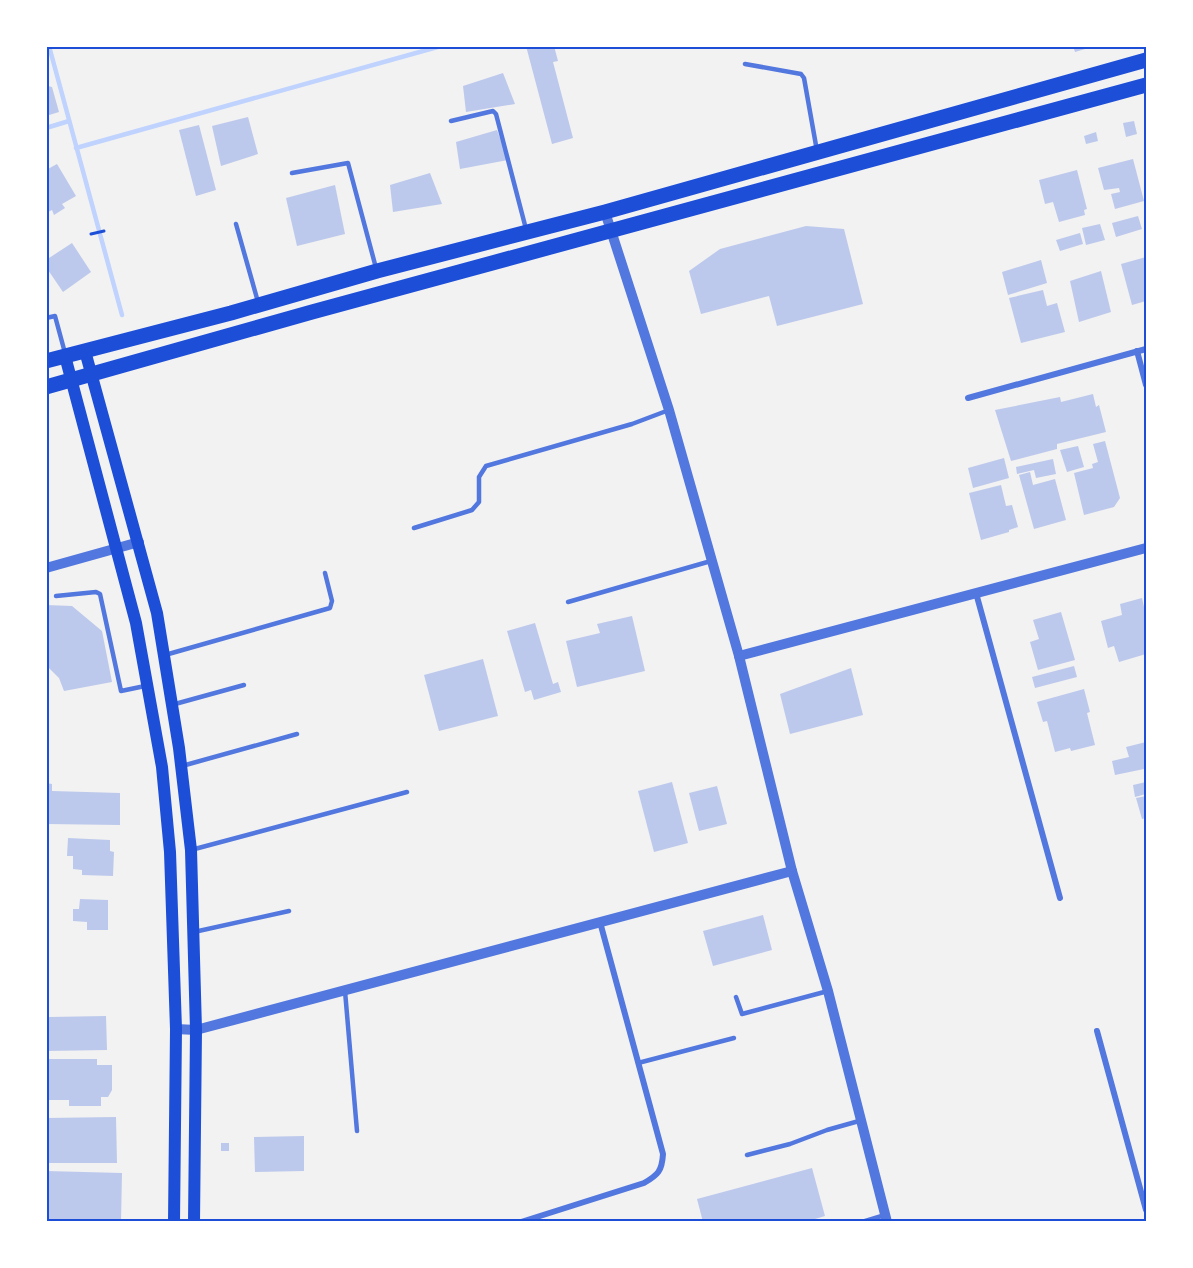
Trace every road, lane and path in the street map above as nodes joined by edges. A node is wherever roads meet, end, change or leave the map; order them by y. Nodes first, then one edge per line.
1 (1146, 60) edge
2 (745, 64) dead end
3 (1146, 85) edge
4 (451, 121) dead end
5 (817, 153) junction
6 (292, 173) dead end
7 (604, 212) junction
8 (236, 224) dead end
9 (103, 231) dead end
10 (526, 232) junction
11 (610, 232) junction
12 (92, 234) dead end
13 (377, 271) junction
14 (259, 304) junction
15 (46, 318) edge
16 (1146, 349) edge
17 (85, 351) junction
18 (1137, 351) junction
19 (65, 356) junction
20 (46, 361) edge
21 (92, 375) junction
22 (72, 381) junction
23 (1146, 385) edge
24 (46, 387) edge
25 (968, 398) dead end
26 (669, 410) junction
27 (414, 528) dead end
28 (139, 542) junction
29 (117, 548) junction
30 (1146, 548) edge
31 (711, 561) junction
32 (46, 568) edge
33 (325, 573) dead end
34 (976, 593) junction
35 (56, 596) dead end
36 (568, 602) dead end
37 (165, 655) junction
38 (739, 656) junction
39 (244, 685) dead end
40 (148, 686) junction
41 (172, 705) junction
42 (297, 734) dead end
43 (182, 766) junction
44 (407, 792) dead end
45 (192, 850) junction
46 (792, 871) junction
47 (1060, 898) dead end
48 (289, 911) dead end
49 (600, 922) junction
50 (194, 932) junction
51 (345, 991) junction
52 (828, 992) junction
53 (736, 997) dead end
54 (176, 1029) junction
55 (196, 1030) junction
56 (1097, 1030) dead end
57 (734, 1038) dead end
58 (639, 1063) junction
59 (861, 1121) junction
60 (357, 1131) dead end
61 (747, 1155) dead end
62 (174, 1181) junction
63 (195, 1182) junction
64 (1146, 1210) edge
65 (886, 1218) edge
66 (174, 1221) edge
67 (194, 1221) edge
68 (521, 1221) edge
69 (862, 1221) edge

1 - 5 main road
2 - 5 lane
3 - 11 main road
4 - 10 lane
5 - 7 main road
6 - 13 lane
7 - 10 main road
7 - 11 street
8 - 14 lane
9 - 12 path
10 - 13 main road
11 - 21 main road
11 - 26 street
13 - 14 main road
14 - 17 main road
15 - 19 lane
16 - 18 street
17 - 19 main road
17 - 21 main road
18 - 23 street
18 - 25 street
19 - 20 main road
19 - 22 main road
21 - 22 main road
21 - 28 main road
22 - 24 main road
22 - 29 main road
26 - 27 lane
26 - 31 street
28 - 29 street
28 - 37 main road
29 - 32 street
29 - 40 main road
30 - 34 street
31 - 36 lane
31 - 38 street
33 - 37 lane
34 - 38 street
34 - 47 street
35 - 40 lane
37 - 41 main road
38 - 46 street
39 - 41 lane
40 - 54 main road
41 - 43 main road
42 - 43 lane
43 - 45 main road
44 - 45 lane
45 - 50 main road
46 - 49 street
46 - 52 street
48 - 50 lane
49 - 51 street
49 - 58 street
50 - 55 main road
51 - 55 street
51 - 60 lane
52 - 53 lane
52 - 59 street
54 - 55 street
54 - 62 main road
55 - 63 main road
56 - 64 street
57 - 58 lane
58 - 68 street
59 - 61 lane
59 - 65 street
62 - 63 lane
62 - 66 main road
63 - 67 main road
65 - 69 lane

